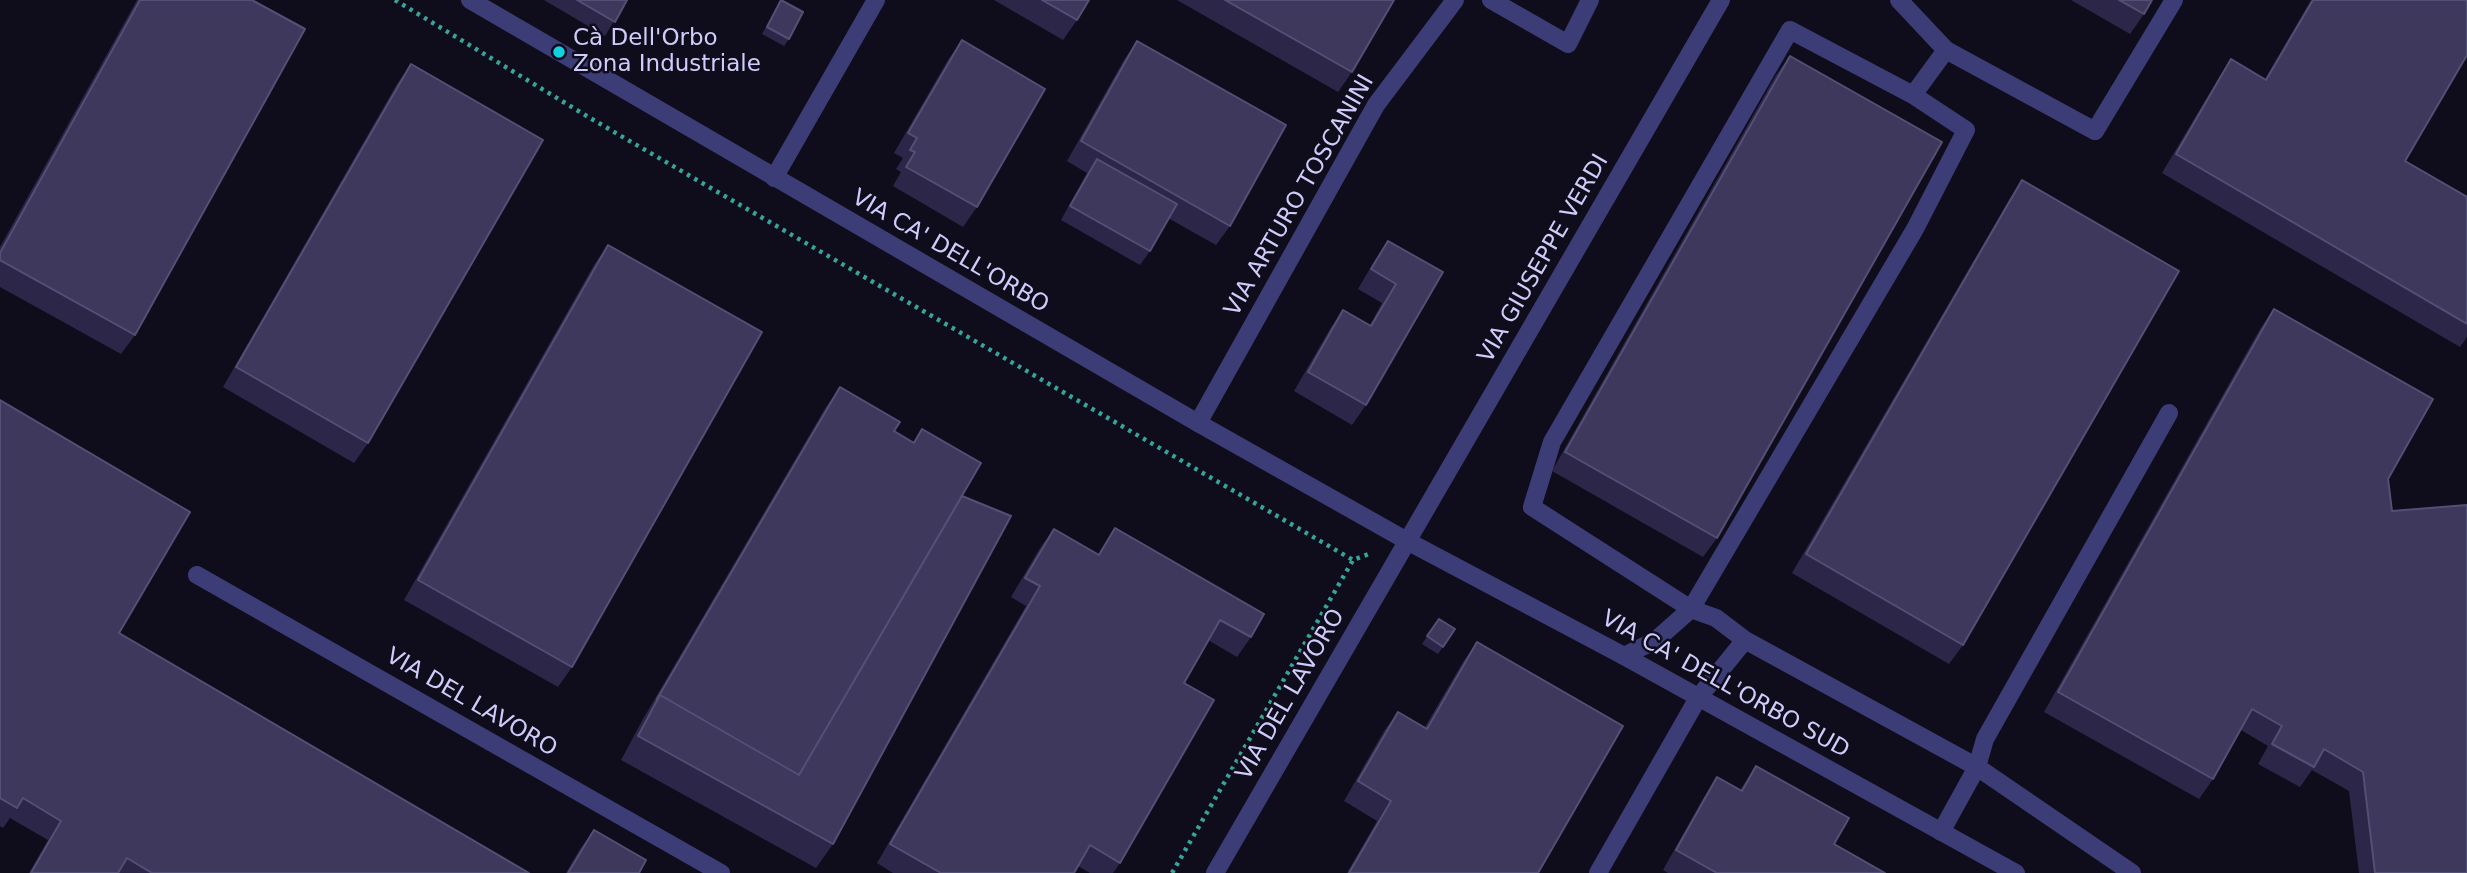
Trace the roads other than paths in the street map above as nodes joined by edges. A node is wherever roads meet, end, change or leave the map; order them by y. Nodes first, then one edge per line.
1 (470, 0) edge
2 (876, 0) edge
3 (1455, 0) edge
4 (1491, 0) edge
5 (1590, 0) edge
6 (1721, 0) edge
7 (1899, 0) edge
8 (2174, 0) edge
9 (1946, 50) junction
10 (1913, 94) junction
11 (774, 178) junction
12 (2169, 413) dead end
13 (1198, 423) junction
14 (1409, 542) junction
15 (197, 575) dead end
16 (1690, 609) junction
17 (1745, 640) junction
18 (1624, 656) junction
19 (1698, 698) junction
20 (1977, 767) junction
21 (1941, 832) junction
22 (721, 873) edge
23 (1215, 873) edge
24 (1598, 873) edge
25 (2016, 873) edge
26 (2132, 873) edge

1 - 11 street, VIA CA' DELL'ORBO
2 - 11 street
3 - 13 street, VIA ARTURO TOSCANINI
4 - 5 street
6 - 14 street, VIA GIUSEPPE VERDI
7 - 9 street
8 - 9 street
9 - 10 street
10 - 16 street
10 - 16 street
11 - 13 street, VIA CA' DELL'ORBO
12 - 20 street
13 - 14 street, VIA CA' DELL'ORBO
14 - 18 street, VIA CA' DELL'ORBO SUD
14 - 23 street, VIA DEL LAVORO
15 - 22 street, VIA DEL LAVORO
16 - 17 street
16 - 18 street
17 - 19 street
17 - 20 street
18 - 19 street, VIA CA' DELL'ORBO SUD
19 - 21 street, VIA CA' DELL'ORBO SUD
19 - 24 street
20 - 21 street
20 - 26 street
21 - 25 street, VIA CA' DELL'ORBO SUD

